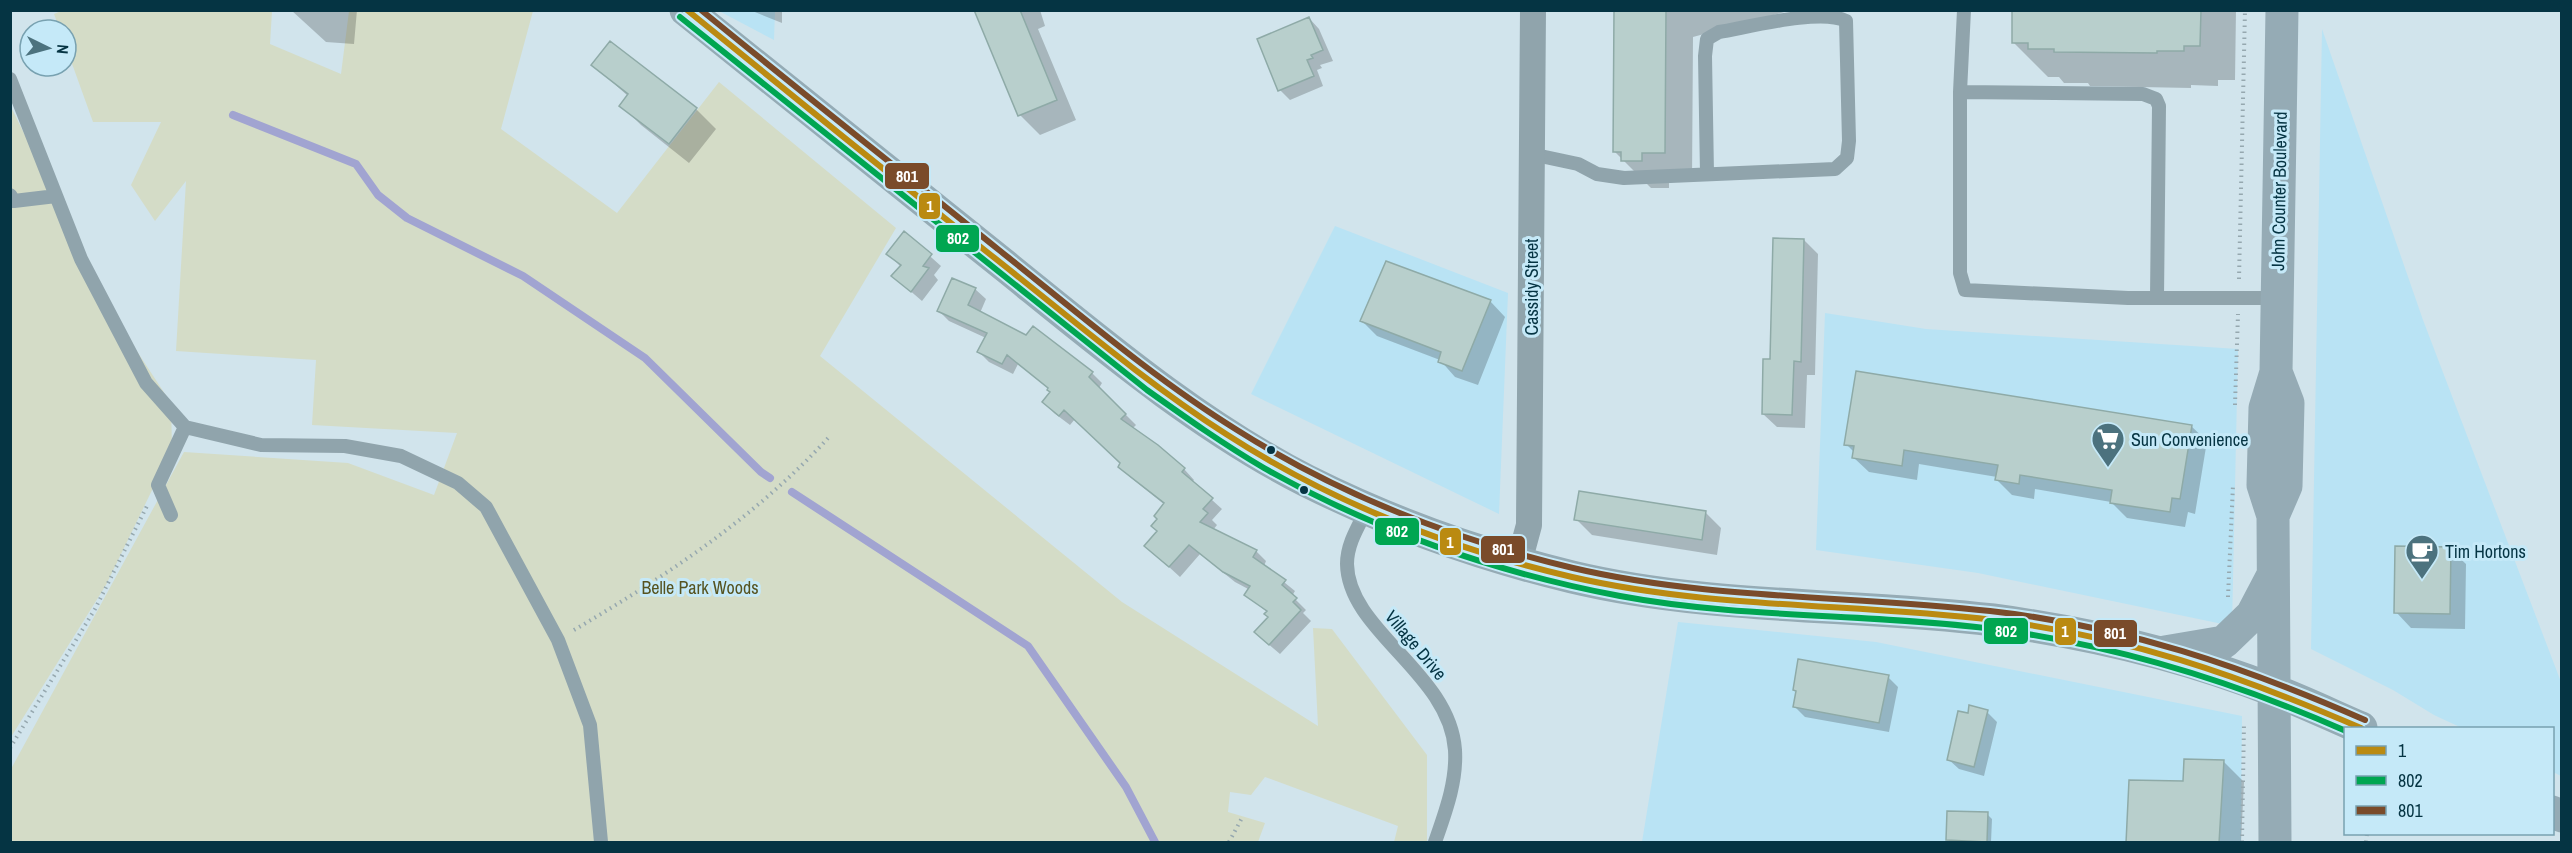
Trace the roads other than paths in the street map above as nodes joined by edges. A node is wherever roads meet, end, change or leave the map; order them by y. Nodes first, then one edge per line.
1 (686, 10) edge
2 (1533, 10) edge
3 (1964, 10) edge
4 (2282, 10) edge
5 (10, 79) edge
6 (1960, 92) junction
7 (17, 116) edge
8 (1532, 154) junction
9 (1707, 174) junction
10 (10, 195) edge
11 (56, 196) junction
12 (2157, 298) junction
13 (2277, 298) junction
14 (185, 427) junction
15 (1367, 509) junction
16 (171, 515) dead end
17 (1519, 562) junction
18 (2274, 573) junction
19 (2161, 652) junction
20 (2274, 690) junction
21 (2357, 727) edge
22 (601, 843) edge
23 (1435, 843) edge
24 (2276, 843) edge

1 - 15 main road
2 - 8 street, Cassidy Street
3 - 6 lane
4 - 13 main road, John Counter Boulevard
5 - 7 lane
6 - 12 lane
6 - 12 lane
7 - 11 lane
8 - 9 lane
8 - 17 street, Cassidy Street
9 - 9 lane
10 - 11 lane
11 - 14 lane
12 - 13 lane
13 - 18 main road, John Counter Boulevard
14 - 16 lane
14 - 22 lane
15 - 17 main road
15 - 23 lane, Village Drive
17 - 19 main road
18 - 19 main road
18 - 20 main road, John Counter Boulevard
19 - 20 main road
20 - 21 main road
20 - 24 main road, John Counter Boulevard

